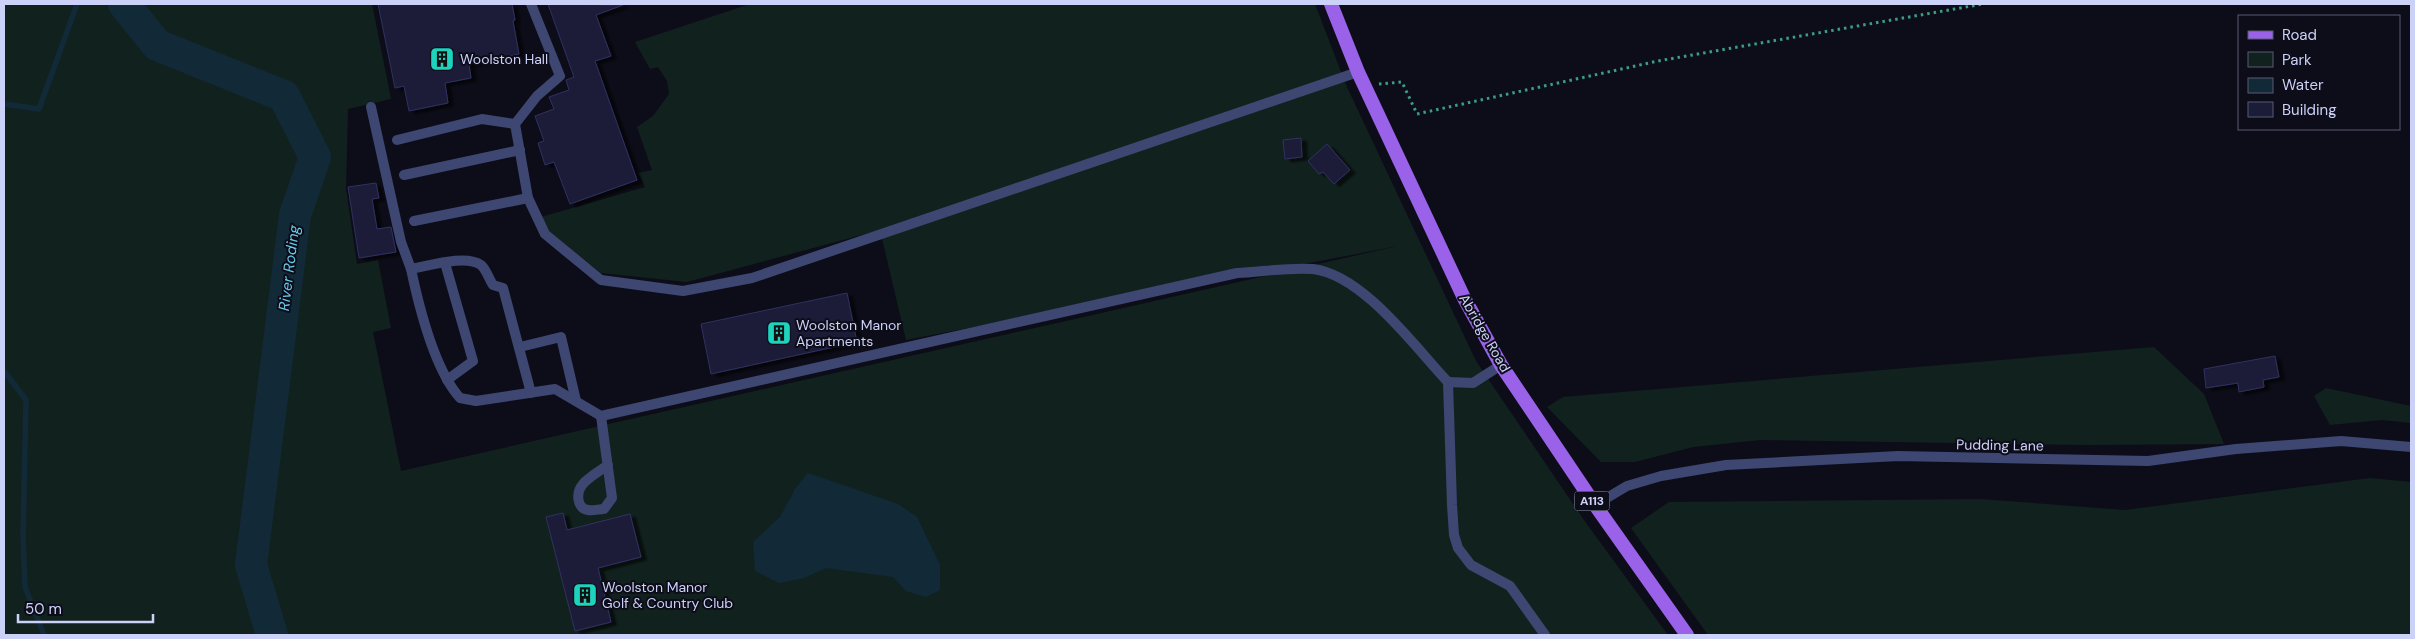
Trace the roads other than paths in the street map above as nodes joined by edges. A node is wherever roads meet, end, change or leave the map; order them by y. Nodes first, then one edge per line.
1 (531, 4) edge
2 (1330, 4) edge
3 (1358, 72) junction
4 (371, 107) dead end
5 (515, 124) junction
6 (397, 140) dead end
7 (520, 150) junction
8 (404, 175) dead end
9 (528, 198) junction
10 (414, 221) dead end
11 (445, 264) junction
12 (411, 269) junction
13 (520, 347) junction
14 (1501, 365) junction
15 (447, 380) junction
16 (1448, 382) junction
17 (531, 393) junction
18 (576, 402) junction
19 (601, 416) junction
20 (2411, 447) edge
21 (608, 465) junction
22 (1595, 505) junction
23 (1545, 635) edge
24 (1687, 635) edge

1 - 5 street
2 - 3 main road, Abridge Road / A113
3 - 9 street
3 - 14 main road, Abridge Road / A113
4 - 12 street
5 - 6 street
5 - 7 street
7 - 8 street
7 - 9 street
9 - 10 street
11 - 12 street
11 - 13 street
11 - 15 street
12 - 15 street
13 - 17 street
13 - 18 street
14 - 16 street
14 - 22 main road, Abridge Road / A113
15 - 17 street
16 - 19 street
16 - 23 street
17 - 18 street
18 - 19 street
19 - 21 street
20 - 22 street, Pudding Lane
21 - 21 street
22 - 24 main road, Abridge Road / A113

